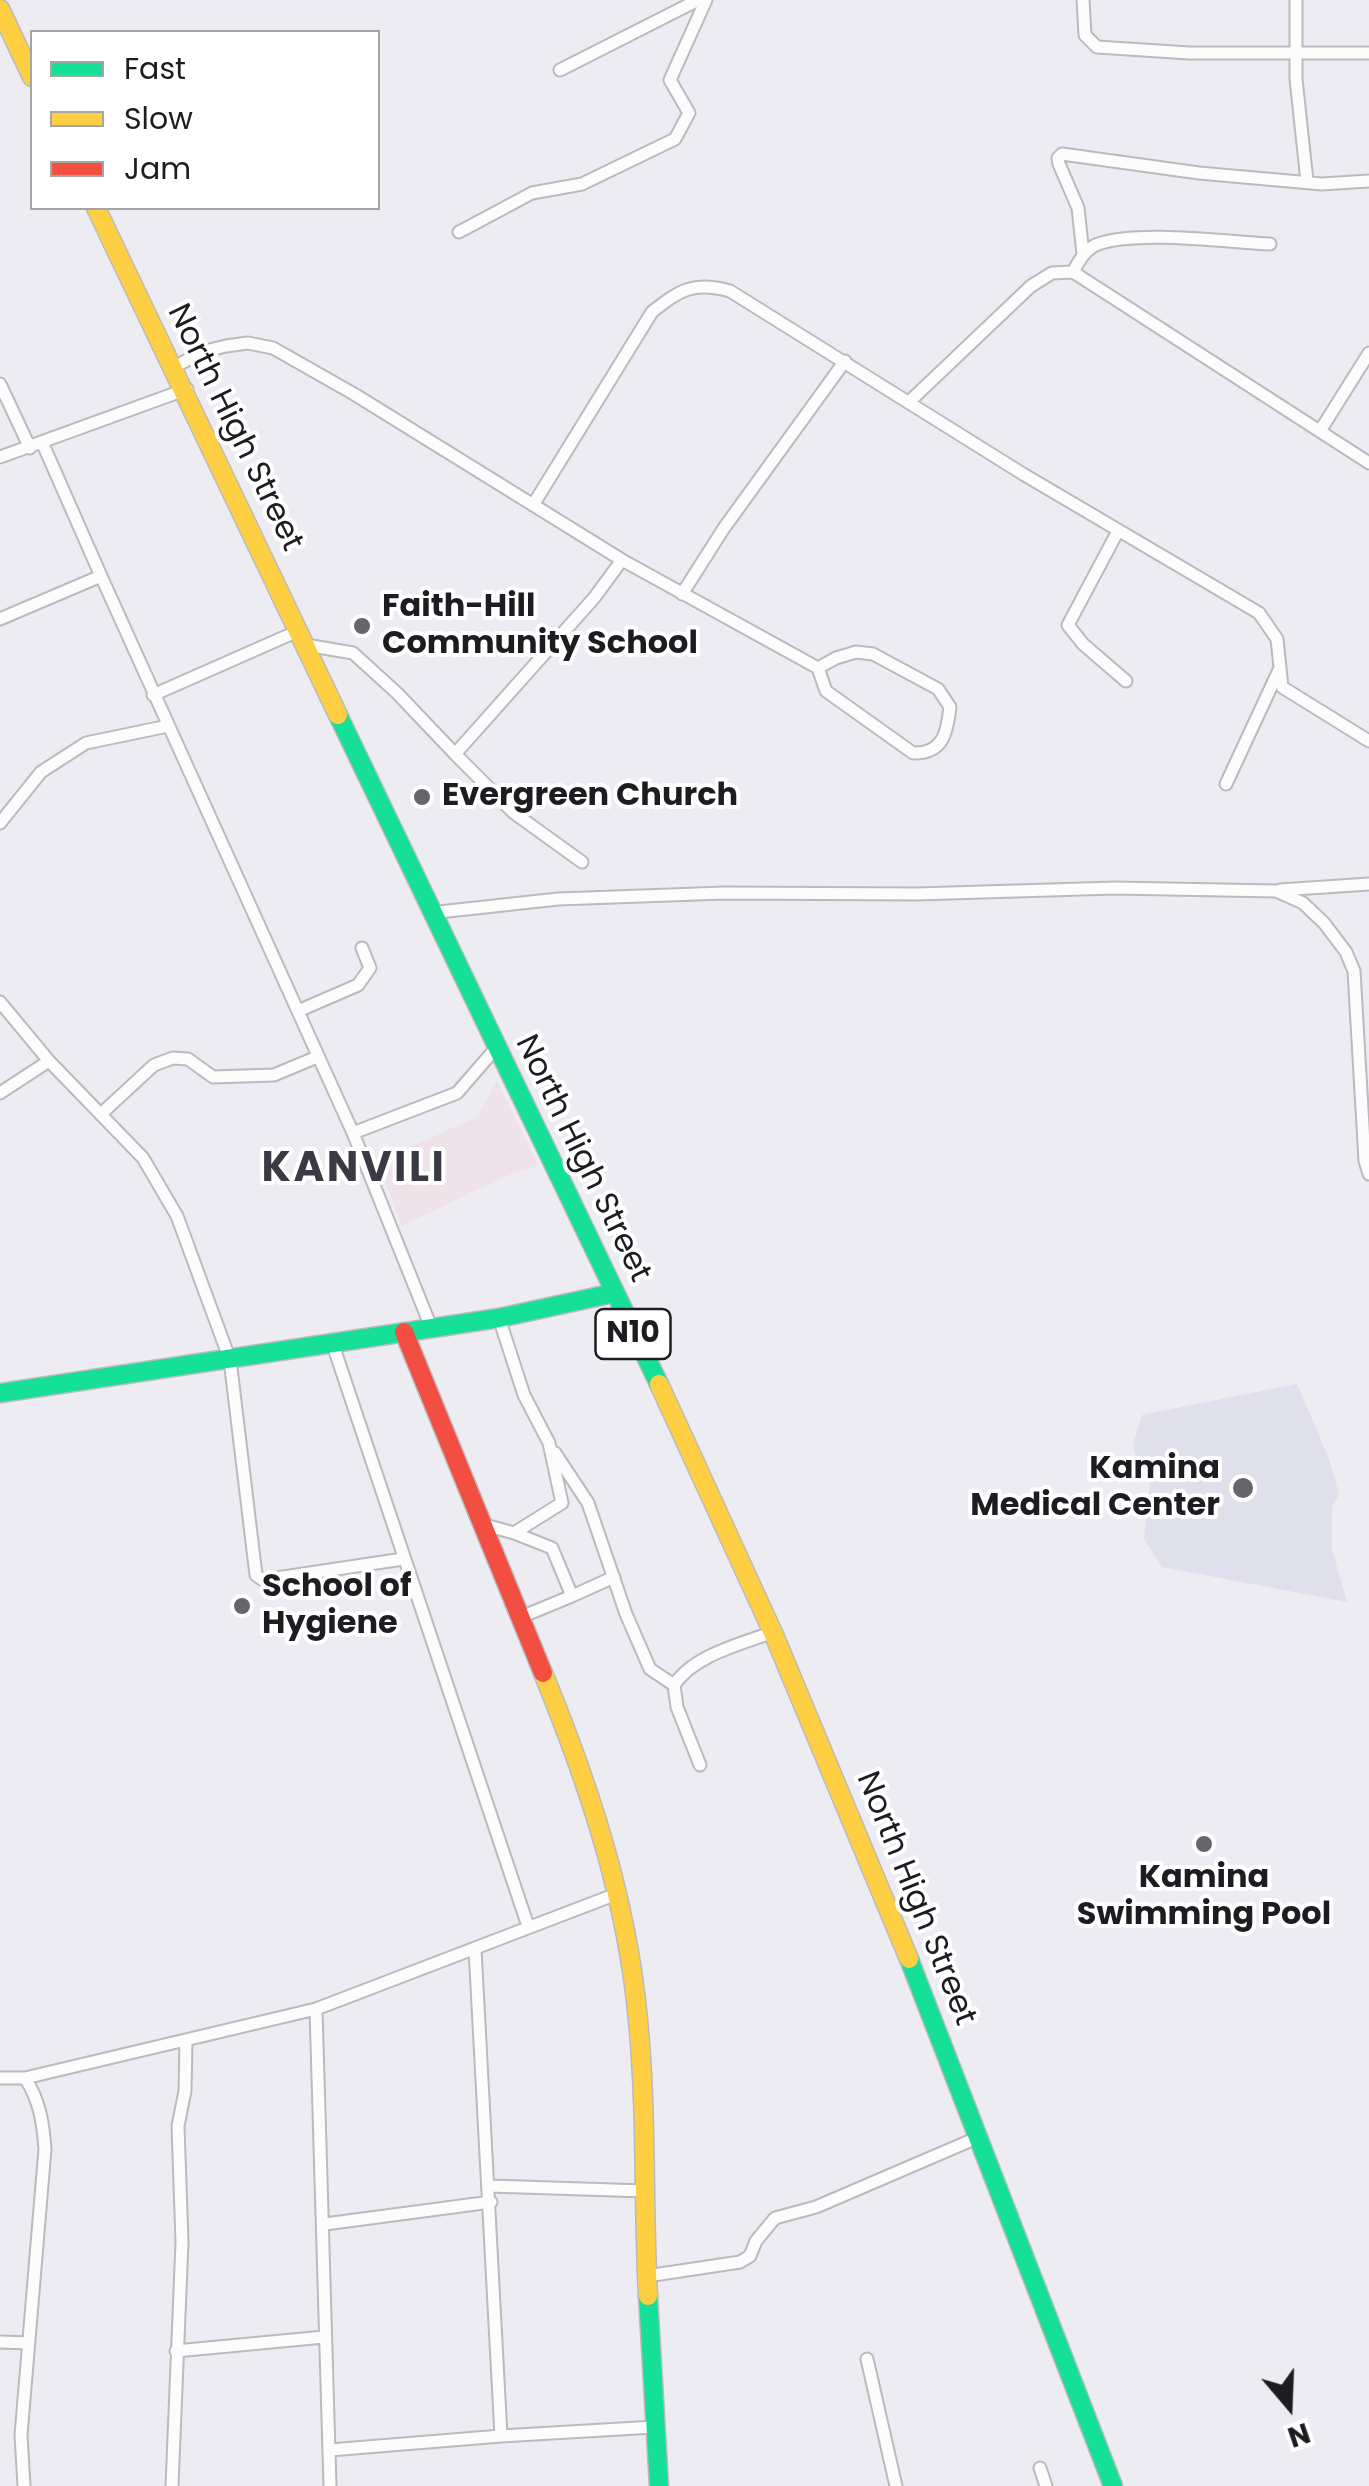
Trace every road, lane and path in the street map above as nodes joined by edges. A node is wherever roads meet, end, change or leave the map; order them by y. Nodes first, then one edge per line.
1 (698, 0) edge
2 (706, 0) edge
3 (1083, 0) edge
4 (1296, 0) edge
5 (0, 8) edge
6 (1296, 52) junction
7 (1369, 53) edge
8 (560, 70) dead end
9 (30, 73) edge
10 (1307, 181) junction
11 (1369, 181) edge
12 (97, 210) edge
13 (459, 232) dead end
14 (1270, 244) dead end
15 (1083, 254) junction
16 (1073, 272) junction
17 (1369, 353) edge
18 (845, 361) junction
19 (175, 367) junction
20 (0, 384) edge
21 (187, 389) junction
22 (910, 401) junction
23 (1320, 431) junction
24 (36, 445) junction
25 (0, 457) edge
26 (1369, 464) edge
27 (533, 506) junction
28 (1118, 531) junction
29 (622, 560) junction
30 (101, 576) junction
31 (682, 594) junction
32 (0, 619) edge
33 (302, 638) junction
34 (818, 668) junction
35 (1279, 670) junction
36 (1126, 681) dead end
37 (153, 695) junction
38 (168, 726) junction
39 (1369, 741) edge
40 (454, 754) junction
41 (1226, 784) dead end
42 (0, 822) edge
43 (582, 862) dead end
44 (1369, 884) edge
45 (1276, 890) junction
46 (430, 913) junction
47 (362, 948) dead end
48 (0, 1002) edge
49 (298, 1011) junction
50 (496, 1048) junction
51 (317, 1057) junction
52 (49, 1061) junction
53 (0, 1093) edge
54 (102, 1113) junction
55 (352, 1133) junction
56 (1369, 1174) edge
57 (614, 1293) junction
58 (499, 1318) junction
59 (431, 1328) junction
60 (404, 1332) junction
61 (333, 1345) junction
62 (230, 1360) junction
63 (0, 1392) edge
64 (549, 1443) junction
65 (485, 1525) junction
66 (514, 1533) junction
67 (403, 1559) junction
68 (614, 1577) junction
69 (572, 1596) junction
70 (521, 1618) junction
71 (773, 1632) junction
72 (674, 1685) junction
73 (700, 1765) dead end
74 (619, 1893) junction
75 (528, 1926) junction
76 (475, 1949) junction
77 (316, 2009) junction
78 (186, 2041) junction
79 (0, 2078) edge
80 (25, 2078) junction
81 (978, 2137) junction
82 (490, 2186) junction
83 (644, 2191) junction
84 (491, 2202) junction
85 (325, 2224) junction
86 (648, 2276) junction
87 (324, 2337) junction
88 (0, 2342) edge
89 (29, 2343) junction
90 (176, 2351) junction
91 (867, 2359) dead end
92 (654, 2427) junction
93 (502, 2436) junction
94 (330, 2450) junction
95 (1040, 2468) dead end
96 (24, 2486) edge
97 (172, 2486) edge
98 (330, 2486) edge
99 (659, 2486) edge
100 (896, 2486) edge
101 (1046, 2486) edge
102 (1113, 2486) edge

1 - 8 street
2 - 13 street
3 - 6 street
4 - 6 street
5 - 9 main road
6 - 7 street
6 - 10 street
10 - 11 street
10 - 15 street
12 - 19 main road, North High Street / N10
14 - 15 street
15 - 16 street
16 - 22 street
16 - 23 street
17 - 23 street
18 - 22 street
18 - 27 street
18 - 31 street
19 - 21 main road, North High Street / N10
19 - 27 street
20 - 24 street
21 - 24 street
21 - 33 main road, North High Street / N10
22 - 28 street
23 - 26 street
24 - 25 street
24 - 30 street
27 - 29 street
28 - 35 street
28 - 36 street
29 - 31 street
29 - 40 street
30 - 32 street
30 - 37 street
31 - 34 street
33 - 37 street
33 - 40 street
33 - 46 main road, North High Street / N10
34 - 34 street
35 - 39 street
35 - 41 street
37 - 38 street
38 - 42 street
38 - 49 street
40 - 43 street
44 - 45 street
45 - 46 street
45 - 56 street
46 - 50 main road, North High Street / N10
47 - 49 street
48 - 52 street
49 - 51 street
50 - 55 street
50 - 57 main road, North High Street / N10
51 - 54 street
51 - 55 street
52 - 53 street
52 - 54 street
54 - 62 street
55 - 59 street
57 - 58 main road
57 - 71 main road, North High Street / N10
58 - 59 main road
58 - 64 street
59 - 60 main road
60 - 61 main road
60 - 65 main road
61 - 62 main road
61 - 67 street
62 - 63 main road
62 - 67 street
64 - 66 street
64 - 68 street
65 - 66 street
65 - 70 main road
66 - 69 street
67 - 75 street
68 - 69 street
68 - 72 street
69 - 70 street
70 - 74 main road
71 - 72 street
71 - 81 main road, North High Street / N10
72 - 73 street
74 - 75 street
74 - 83 main road
75 - 76 street
76 - 77 street
76 - 82 street
77 - 78 street
77 - 85 street
78 - 80 street
78 - 90 street
79 - 80 street
80 - 89 street
81 - 86 street
81 - 102 main road, North High Street / N10
82 - 83 street
82 - 84 street
83 - 86 main road
84 - 85 street
84 - 93 street
85 - 87 street
86 - 92 main road
87 - 90 street
87 - 94 street
88 - 89 street
89 - 96 street
90 - 97 street
91 - 100 street
92 - 93 street
92 - 99 main road
93 - 94 street
94 - 98 street
95 - 101 street

